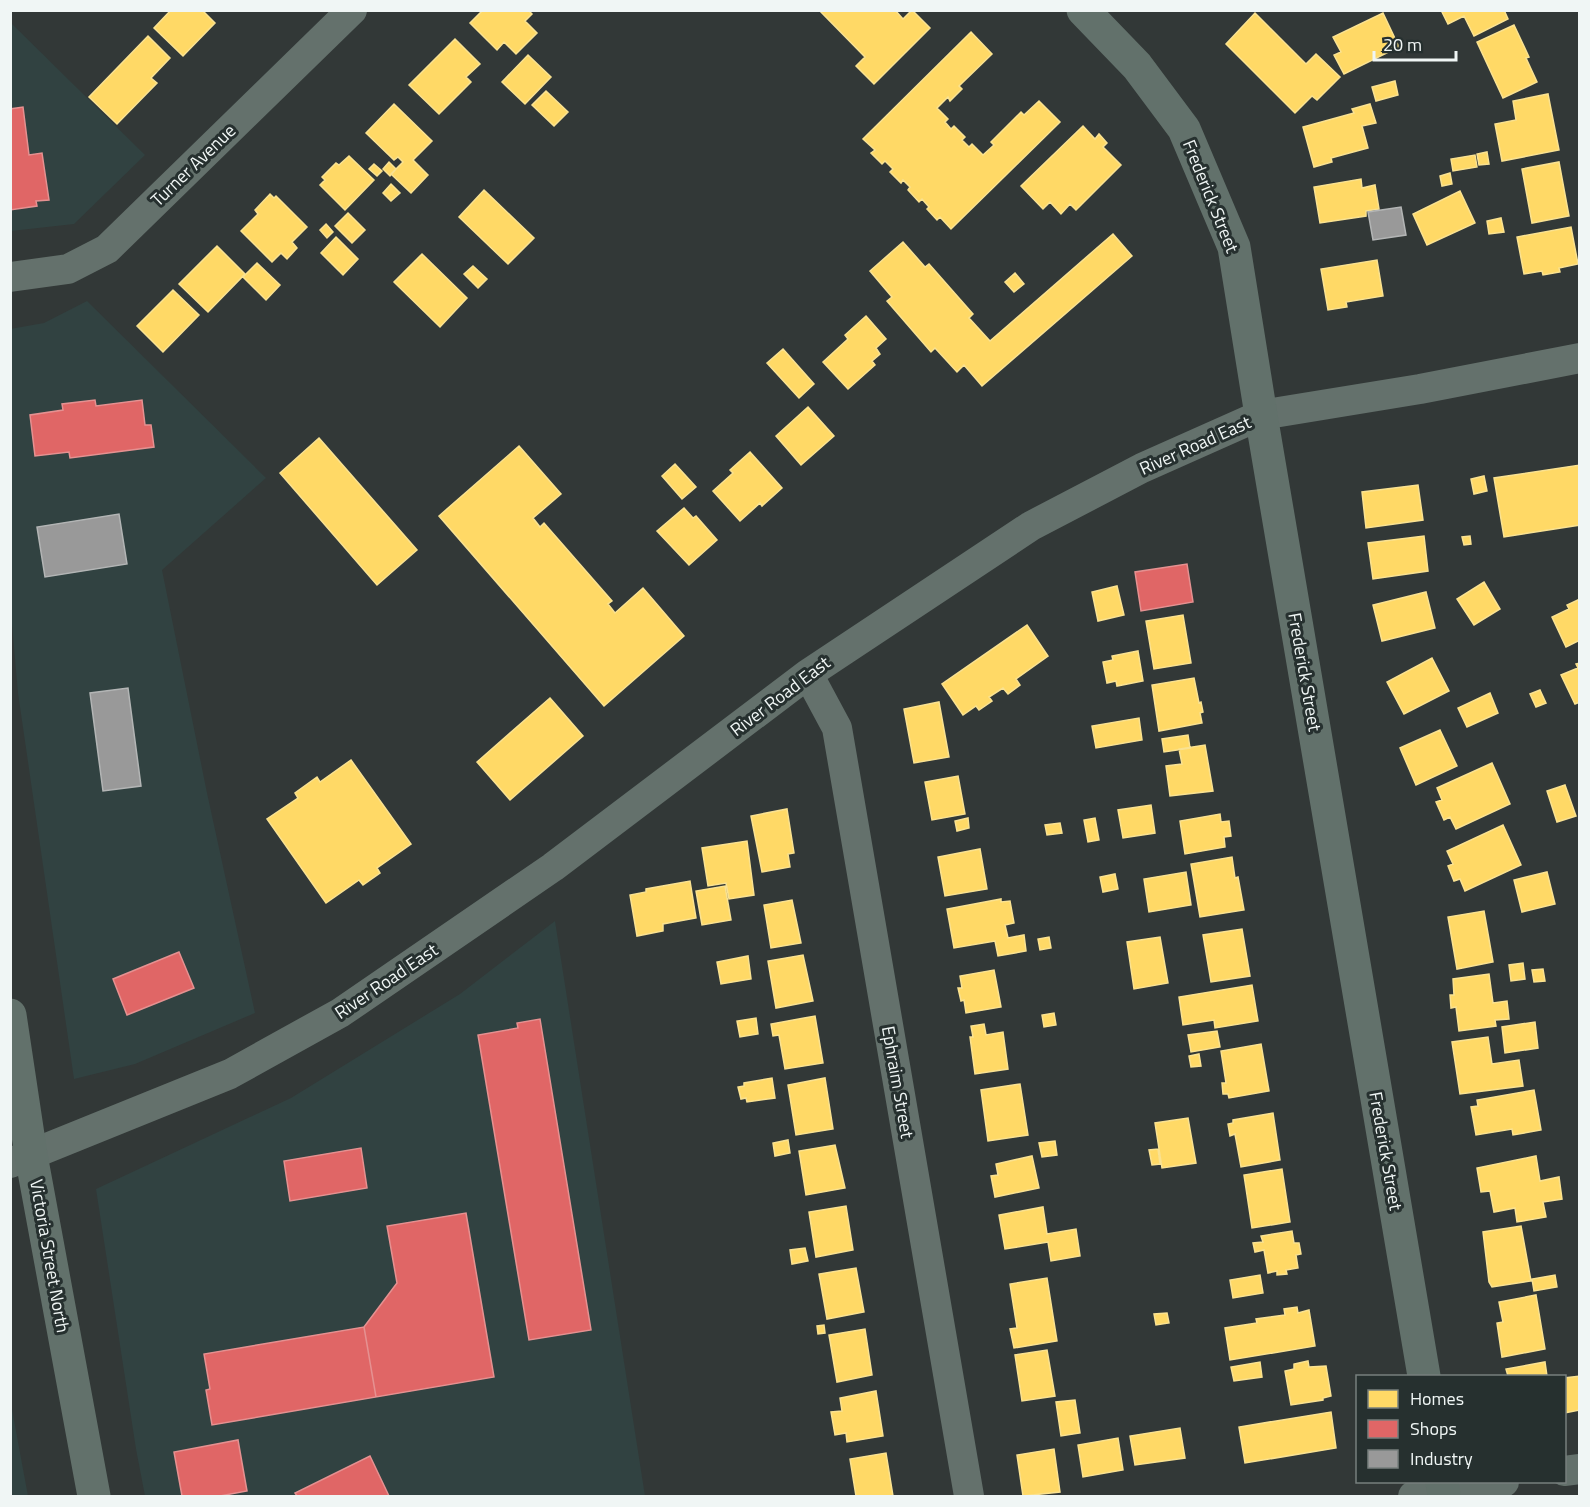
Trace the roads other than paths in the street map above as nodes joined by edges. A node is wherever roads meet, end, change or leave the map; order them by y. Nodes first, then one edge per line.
1 (352, 10) edge
2 (1083, 10) edge
3 (10, 277) edge
4 (1580, 358) edge
5 (1261, 415) junction
6 (808, 674) junction
7 (10, 1015) edge
8 (21, 1159) edge
9 (1424, 1375) edge
10 (1497, 1483) edge
11 (1435, 1492) edge
12 (94, 1497) edge
13 (969, 1497) edge

1 - 3 street, Turner Avenue
2 - 5 main road, Frederick Street
4 - 5 street, River Road East
5 - 6 street, River Road East
5 - 9 main road, Frederick Street
6 - 8 street, River Road East
6 - 13 street, Ephraim Street
7 - 8 main road, Victoria Street North
8 - 12 main road, Victoria Street North
10 - 11 street

